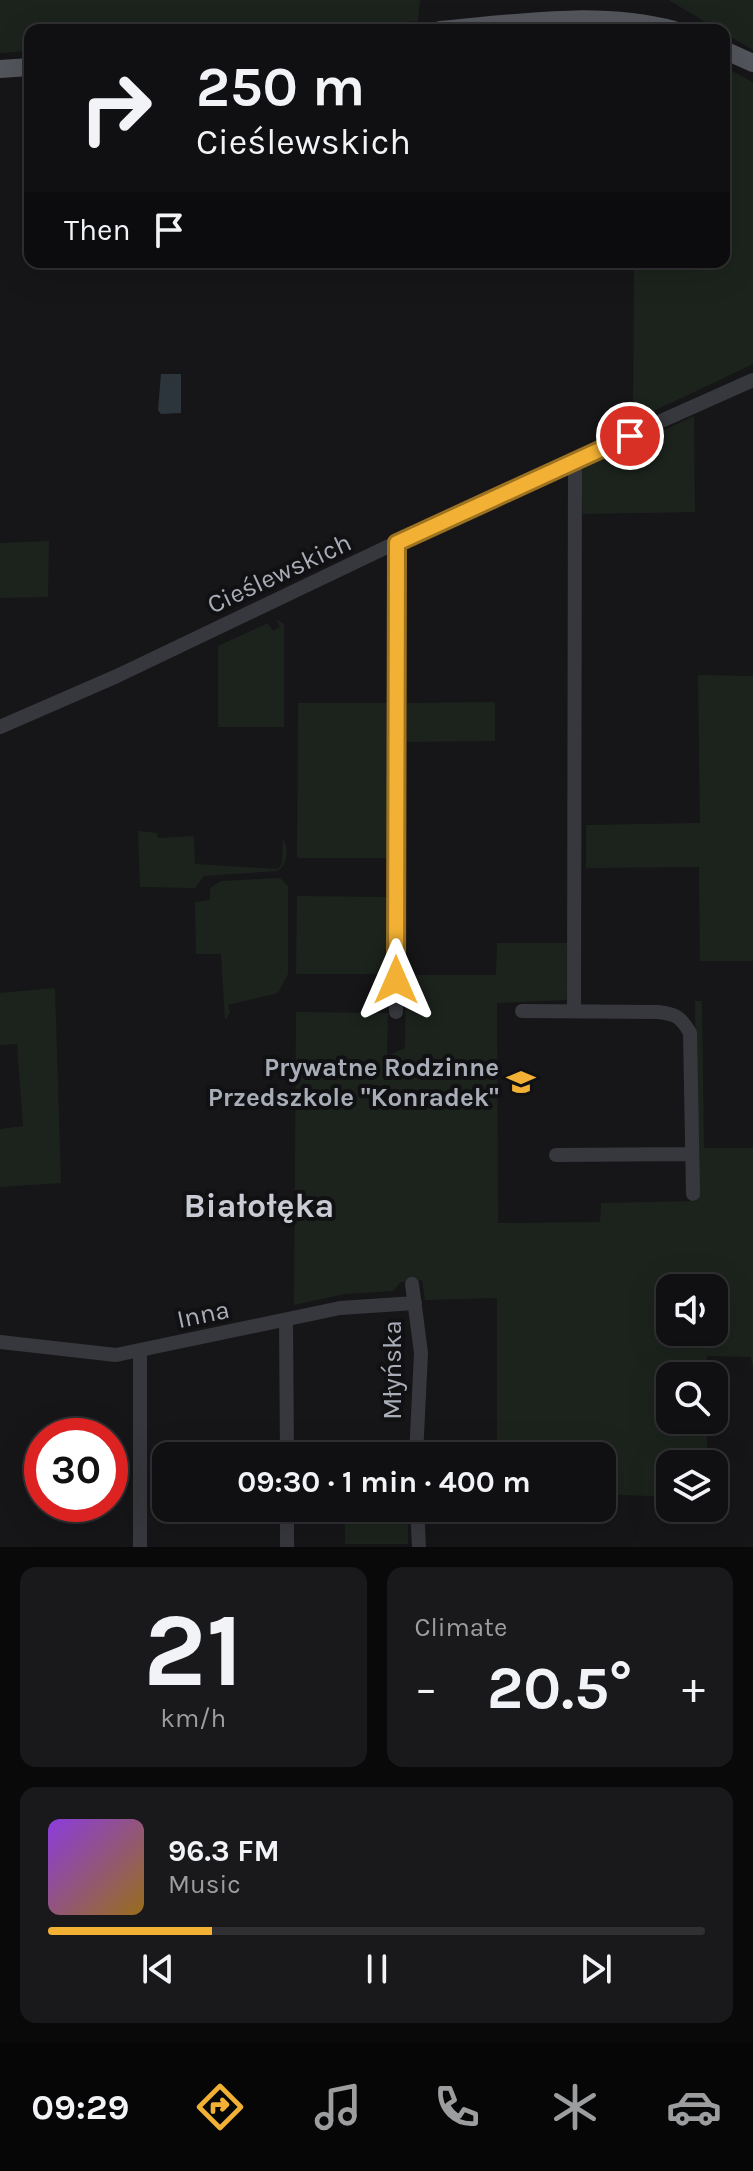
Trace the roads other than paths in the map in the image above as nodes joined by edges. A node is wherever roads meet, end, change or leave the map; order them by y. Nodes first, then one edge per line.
1 (529, 24) edge
2 (651, 24) edge
3 (730, 53) edge
4 (753, 63) edge
5 (24, 67) edge
6 (0, 69) edge
7 (753, 380) edge
8 (575, 460) junction
9 (397, 543) junction
10 (0, 727) edge
11 (522, 1011) dead end
12 (574, 1011) junction
13 (396, 1012) dead end
14 (692, 1154) junction
15 (556, 1155) dead end
16 (693, 1194) dead end
17 (412, 1284) dead end
18 (415, 1303) junction
19 (286, 1320) junction
20 (0, 1342) edge
21 (140, 1352) junction
22 (287, 1442) edge
23 (417, 1442) edge
24 (287, 1522) edge
25 (418, 1522) edge
26 (140, 1547) edge
27 (287, 1547) edge
28 (419, 1547) edge

1 - 2 main road
3 - 4 main road
5 - 6 main road
7 - 8 street, Cieślewskich
8 - 9 street, Cieślewskich
8 - 12 street
9 - 10 street, Cieślewskich
9 - 13 street
11 - 12 street
12 - 14 street
14 - 15 street
14 - 16 street
17 - 18 street, Młyńska
18 - 19 street, Inna
18 - 23 street, Młyńska
19 - 21 street, Inna
19 - 22 street
20 - 21 street, Inna
21 - 26 street
24 - 27 street
25 - 28 street

